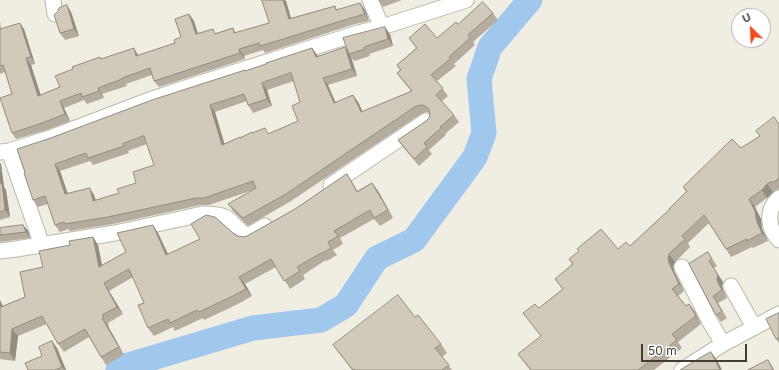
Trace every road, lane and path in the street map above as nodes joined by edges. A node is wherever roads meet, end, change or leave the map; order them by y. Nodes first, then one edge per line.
1 (370, 0) edge
2 (466, 0) edge
3 (382, 27) junction
4 (426, 121) edge
5 (4, 152) edge
6 (322, 191) edge
7 (779, 198) edge
8 (275, 221) edge
9 (779, 240) edge
10 (42, 245) junction
11 (0, 251) edge
12 (682, 267) dead end
13 (731, 286) dead end
14 (779, 314) edge
15 (754, 327) junction
16 (723, 344) junction
17 (682, 370) edge

1 - 3 street
2 - 3 street
3 - 5 street
4 - 6 street
5 - 10 street
7 - 9 street
8 - 10 street
10 - 11 street
12 - 16 street
13 - 15 street
14 - 15 street
15 - 16 street
16 - 17 street

